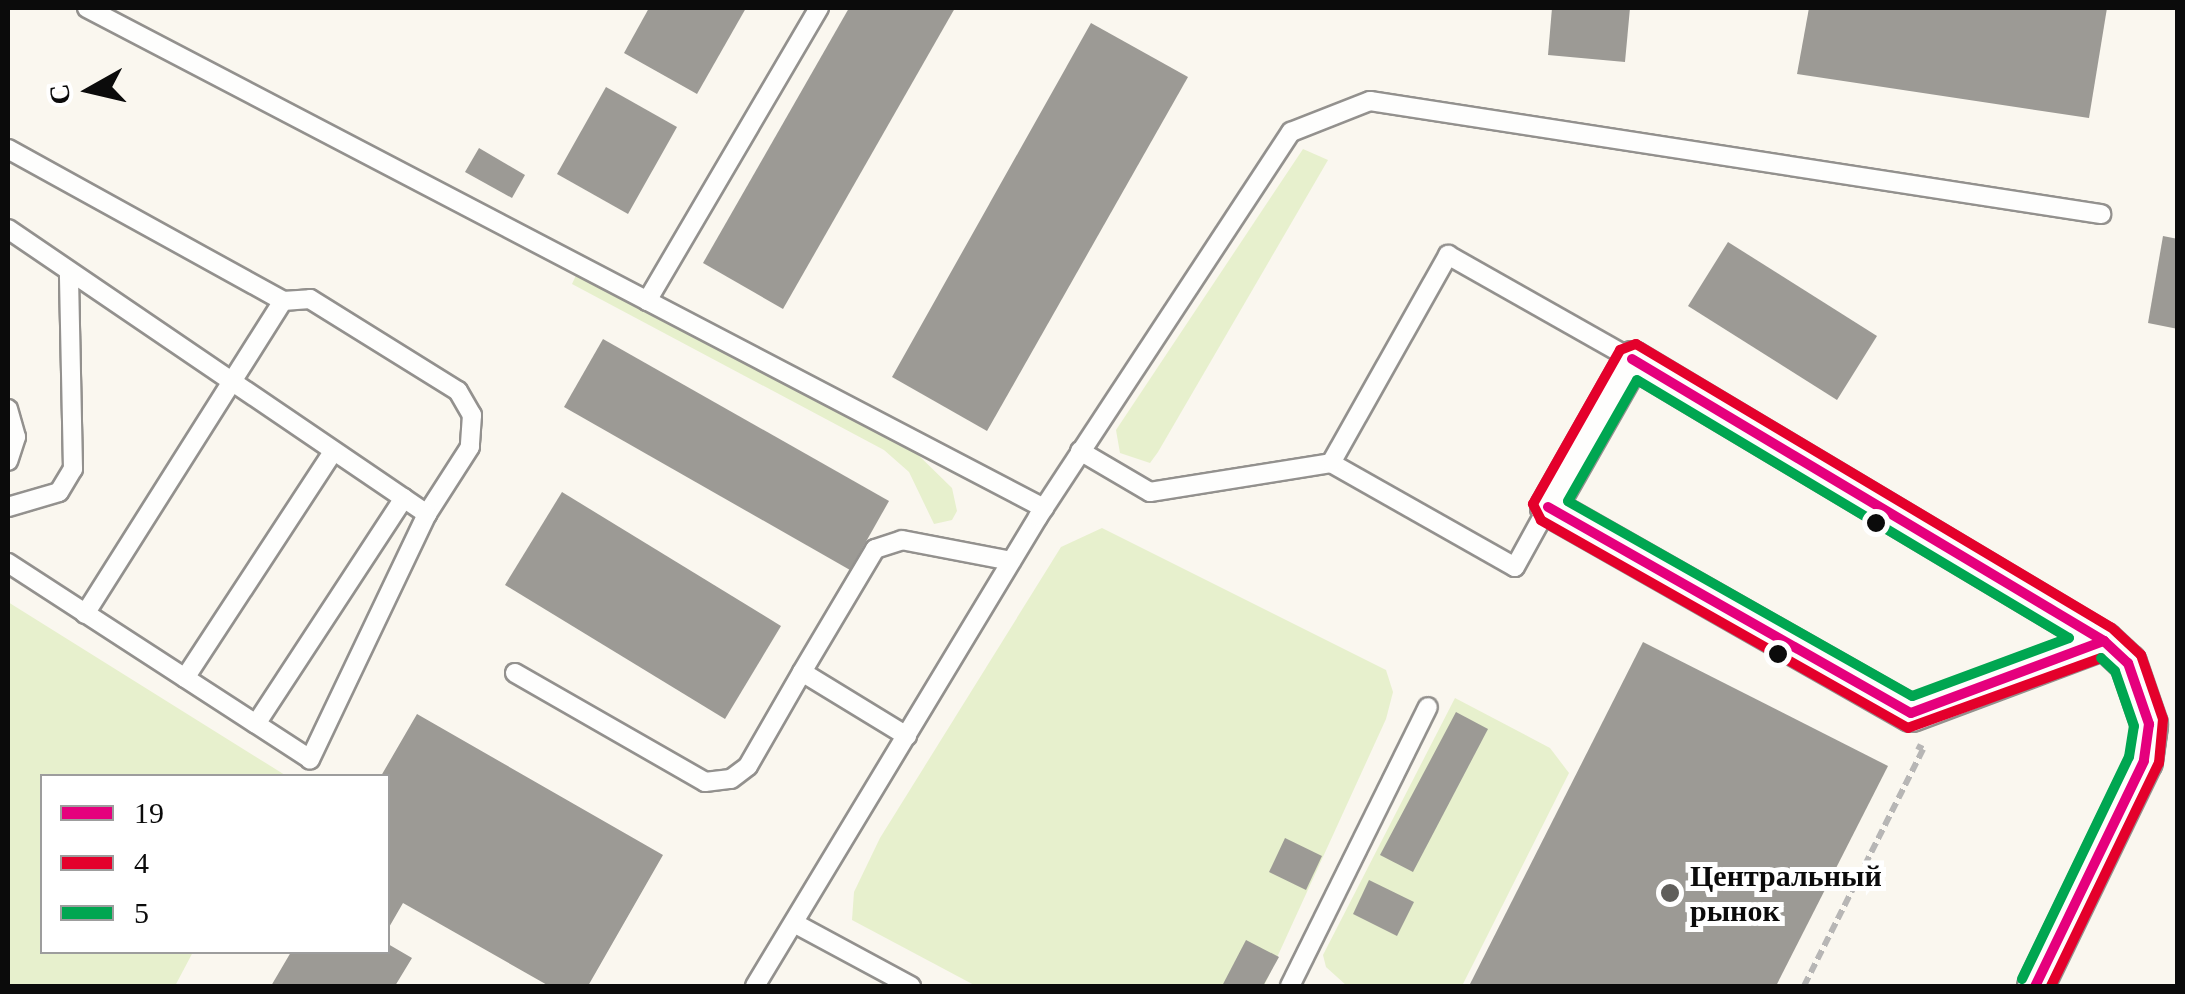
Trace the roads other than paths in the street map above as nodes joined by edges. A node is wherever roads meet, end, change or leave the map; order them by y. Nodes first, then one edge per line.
1 (88, 8) edge
2 (819, 8) edge
3 (8, 149) edge
4 (2101, 214) dead end
5 (8, 229) edge
6 (69, 272) junction
7 (283, 301) junction
8 (647, 301) junction
9 (1632, 359) junction
10 (231, 382) junction
11 (8, 409) edge
12 (1080, 451) junction
13 (334, 452) junction
14 (8, 462) edge
15 (1330, 462) junction
16 (404, 498) junction
17 (8, 508) edge
18 (1044, 508) junction
19 (1548, 508) junction
20 (428, 514) junction
21 (1011, 561) junction
22 (8, 564) edge
23 (85, 614) junction
24 (2104, 641) junction
25 (802, 672) junction
26 (515, 674) dead end
27 (184, 678) junction
28 (1428, 706) dead end
29 (256, 724) junction
30 (907, 736) junction
31 (794, 923) junction
32 (755, 986) edge
33 (911, 986) edge
34 (1290, 986) edge
35 (2035, 986) edge

1 - 8 lane
2 - 8 lane
3 - 7 lane
4 - 12 lane
5 - 6 lane
6 - 10 lane
6 - 17 lane
7 - 10 lane
7 - 20 lane
8 - 18 lane
9 - 15 lane
9 - 19 street
9 - 24 street
10 - 13 lane
10 - 23 lane
11 - 14 lane
12 - 15 lane
12 - 18 lane
13 - 16 lane
13 - 27 lane
15 - 19 lane
16 - 20 lane
16 - 29 lane
18 - 21 lane
19 - 24 street
20 - 29 lane
21 - 25 lane
21 - 30 lane
22 - 23 lane
23 - 27 lane
24 - 35 street
25 - 26 lane
25 - 30 lane
27 - 29 lane
28 - 34 lane
30 - 31 lane
31 - 32 lane
31 - 33 lane

